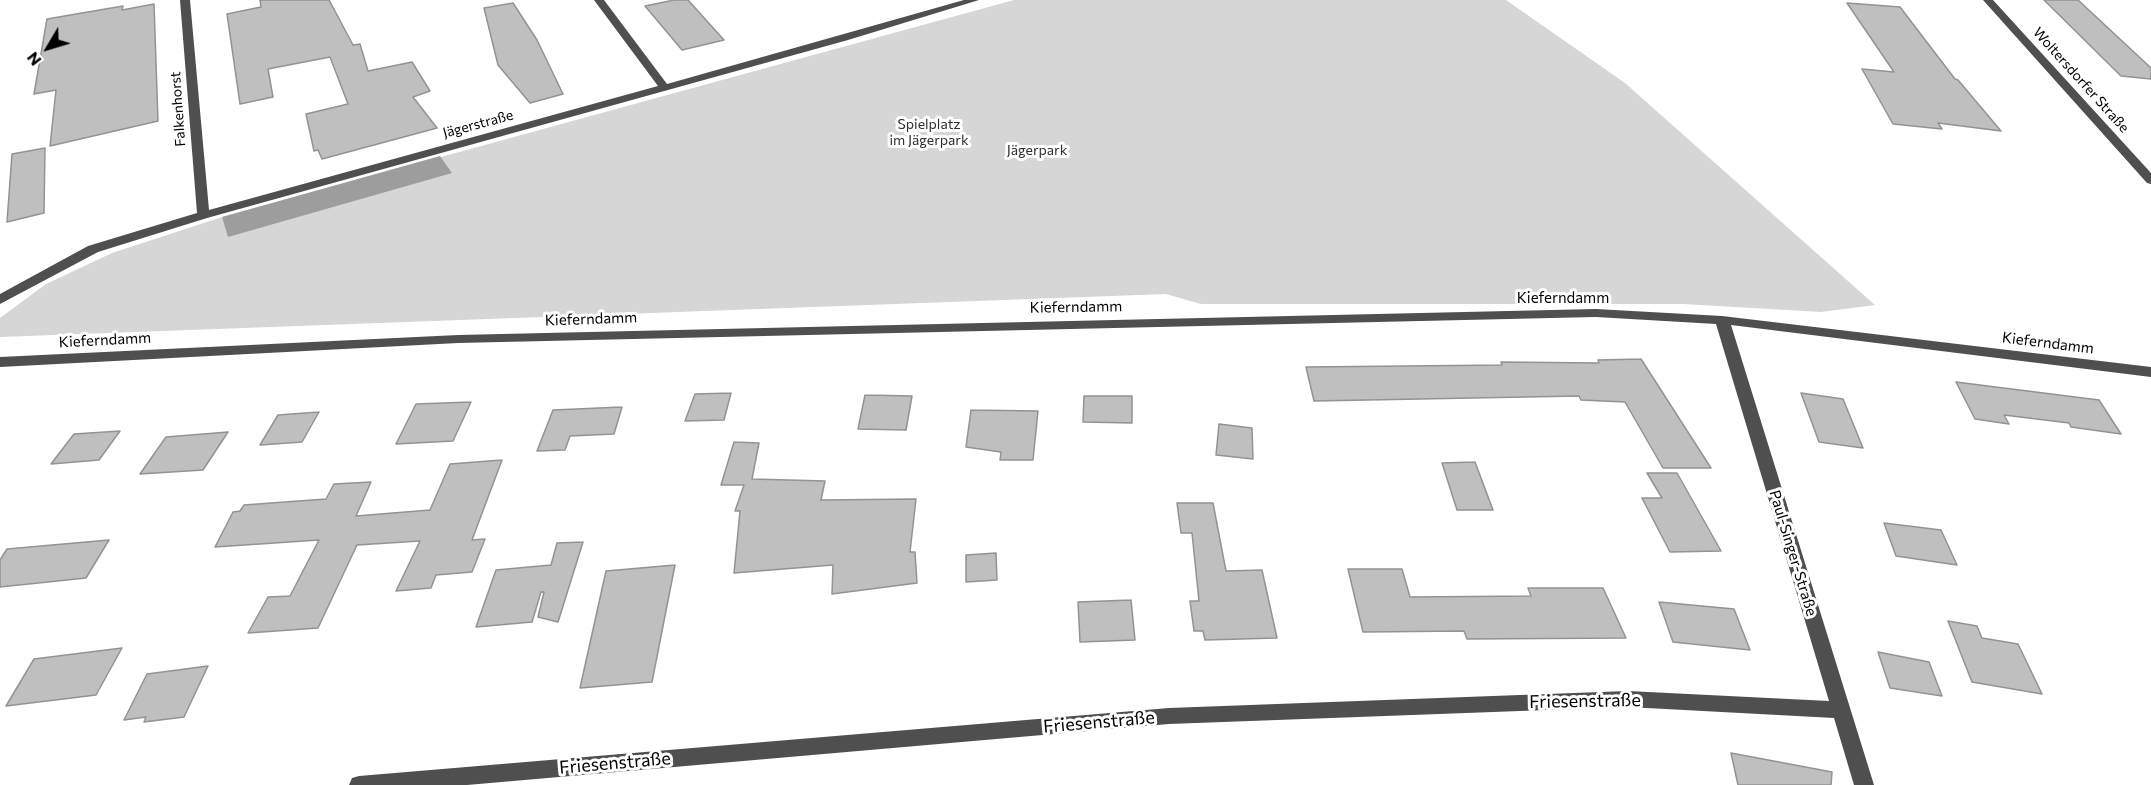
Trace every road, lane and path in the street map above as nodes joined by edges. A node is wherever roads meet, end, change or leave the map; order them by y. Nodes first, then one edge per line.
1 (184, 0) edge
2 (599, 0) edge
3 (974, 0) edge
4 (1988, 0) edge
5 (953, 2) edge
6 (665, 88) junction
7 (2151, 180) edge
8 (203, 215) junction
9 (0, 300) edge
10 (1722, 320) junction
11 (0, 362) edge
12 (2151, 372) edge
13 (1841, 710) junction
14 (359, 785) edge
15 (1864, 785) edge

1 - 8 street, Falkenhorst
2 - 6 street
3 - 5 street, Jägerstraße
4 - 7 street, Woltersdorfer Straße
5 - 6 street, Jägerstraße
6 - 8 street, Jägerstraße
8 - 9 street, Jägerstraße
10 - 11 street, Kieferndamm
10 - 12 street, Kieferndamm
10 - 13 street, Paul-Singer-Straße
13 - 14 street, Friesenstraße
13 - 15 street, Paul-Singer-Straße

